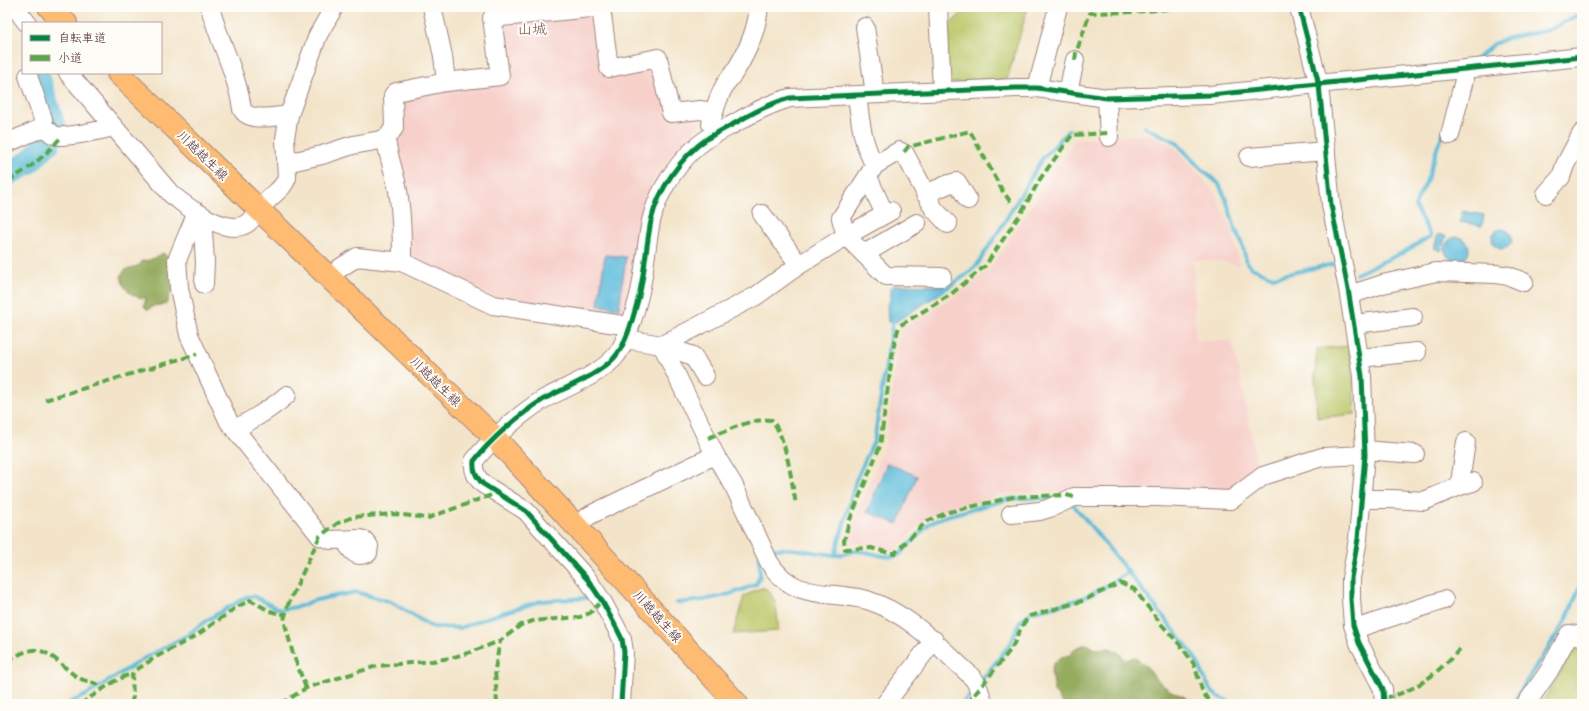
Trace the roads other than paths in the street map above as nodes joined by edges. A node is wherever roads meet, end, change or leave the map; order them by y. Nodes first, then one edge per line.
1 (15, 7) edge
2 (49, 7) edge
3 (210, 7) edge
4 (334, 7) edge
5 (432, 7) edge
6 (601, 7) edge
7 (759, 7) edge
8 (938, 7) edge
9 (1058, 7) edge
10 (1299, 7) edge
11 (26, 22) edge
12 (65, 22) edge
13 (865, 27) dead end
14 (1582, 57) edge
15 (1074, 60) dead end
16 (1463, 70) junction
17 (69, 74) edge
18 (119, 74) edge
19 (28, 76) dead end
20 (446, 82) junction
21 (1319, 84) junction
22 (1036, 88) junction
23 (942, 91) junction
24 (1068, 92) junction
25 (875, 94) junction
26 (857, 95) junction
27 (1107, 98) junction
28 (714, 112) junction
29 (288, 115) junction
30 (44, 127) junction
31 (113, 127) junction
32 (1582, 133) edge
33 (1450, 135) dead end
34 (1109, 137) dead end
35 (708, 138) junction
36 (386, 139) junction
37 (7, 143) edge
38 (1326, 151) junction
39 (1249, 157) dead end
40 (286, 163) junction
41 (871, 171) junction
42 (925, 194) junction
43 (1546, 194) dead end
44 (968, 200) dead end
45 (260, 209) junction
46 (199, 214) junction
47 (762, 214) dead end
48 (917, 223) dead end
49 (948, 224) dead end
50 (846, 236) junction
51 (864, 254) junction
52 (402, 262) junction
53 (799, 266) junction
54 (942, 277) dead end
55 (330, 278) junction
56 (1524, 282) dead end
57 (204, 284) dead end
58 (1349, 295) junction
59 (1413, 317) dead end
60 (1354, 324) junction
61 (627, 332) junction
62 (662, 345) junction
63 (1417, 352) dead end
64 (1360, 358) junction
65 (705, 376) dead end
66 (287, 395) dead end
67 (235, 429) junction
68 (495, 438) junction
69 (1466, 442) dead end
70 (1365, 453) junction
71 (1415, 454) dead end
72 (715, 455) junction
73 (1361, 499) junction
74 (1011, 514) dead end
75 (575, 525) junction
76 (345, 540) dead end
77 (1444, 600) dead end
78 (1355, 629) junction
79 (1582, 636) edge
80 (934, 640) junction
81 (979, 692) edge
82 (621, 704) edge
83 (737, 704) edge
84 (885, 704) edge
85 (1384, 704) edge
86 (1526, 704) edge

1 - 11 street
2 - 12 main road
3 - 29 street
4 - 29 street
5 - 20 street
6 - 20 street
6 - 28 street
7 - 28 street
8 - 23 street
9 - 22 street
10 - 21 street
13 - 25 street
14 - 16 street
15 - 24 street
16 - 21 street
16 - 33 street
17 - 31 street
18 - 45 main road, 川越越生線
19 - 30 street
20 - 36 street
21 - 27 street
21 - 38 street
22 - 23 street
22 - 24 street
23 - 25 street
24 - 27 street
25 - 26 street
26 - 35 street
26 - 41 street
27 - 34 street
28 - 35 street
29 - 40 street
30 - 31 street
30 - 37 street
31 - 46 street
32 - 43 street
35 - 61 street
36 - 40 street
36 - 52 street
38 - 39 street
38 - 58 street
40 - 45 street
41 - 42 street
41 - 50 street
41 - 50 street
42 - 44 street
42 - 49 street
45 - 46 street
45 - 55 main road, 川越越生線
46 - 57 street
46 - 67 street
47 - 53 street
48 - 51 street
50 - 51 street
50 - 53 street
51 - 54 street
52 - 55 street
52 - 61 street
53 - 62 street
55 - 68 main road, 川越越生線
56 - 58 street
58 - 60 street
59 - 60 street
60 - 64 street
61 - 62 street
61 - 68 street
62 - 65 street
62 - 72 street
63 - 64 street
64 - 70 street
66 - 67 street
67 - 76 street
68 - 75 main road, 川越越生線
68 - 82 street
69 - 73 street
70 - 71 street
70 - 73 street
70 - 74 street
72 - 75 street
72 - 80 street
73 - 78 street
75 - 83 main road, 川越越生線
77 - 78 street
78 - 85 street
79 - 86 street
80 - 81 street
80 - 84 street

